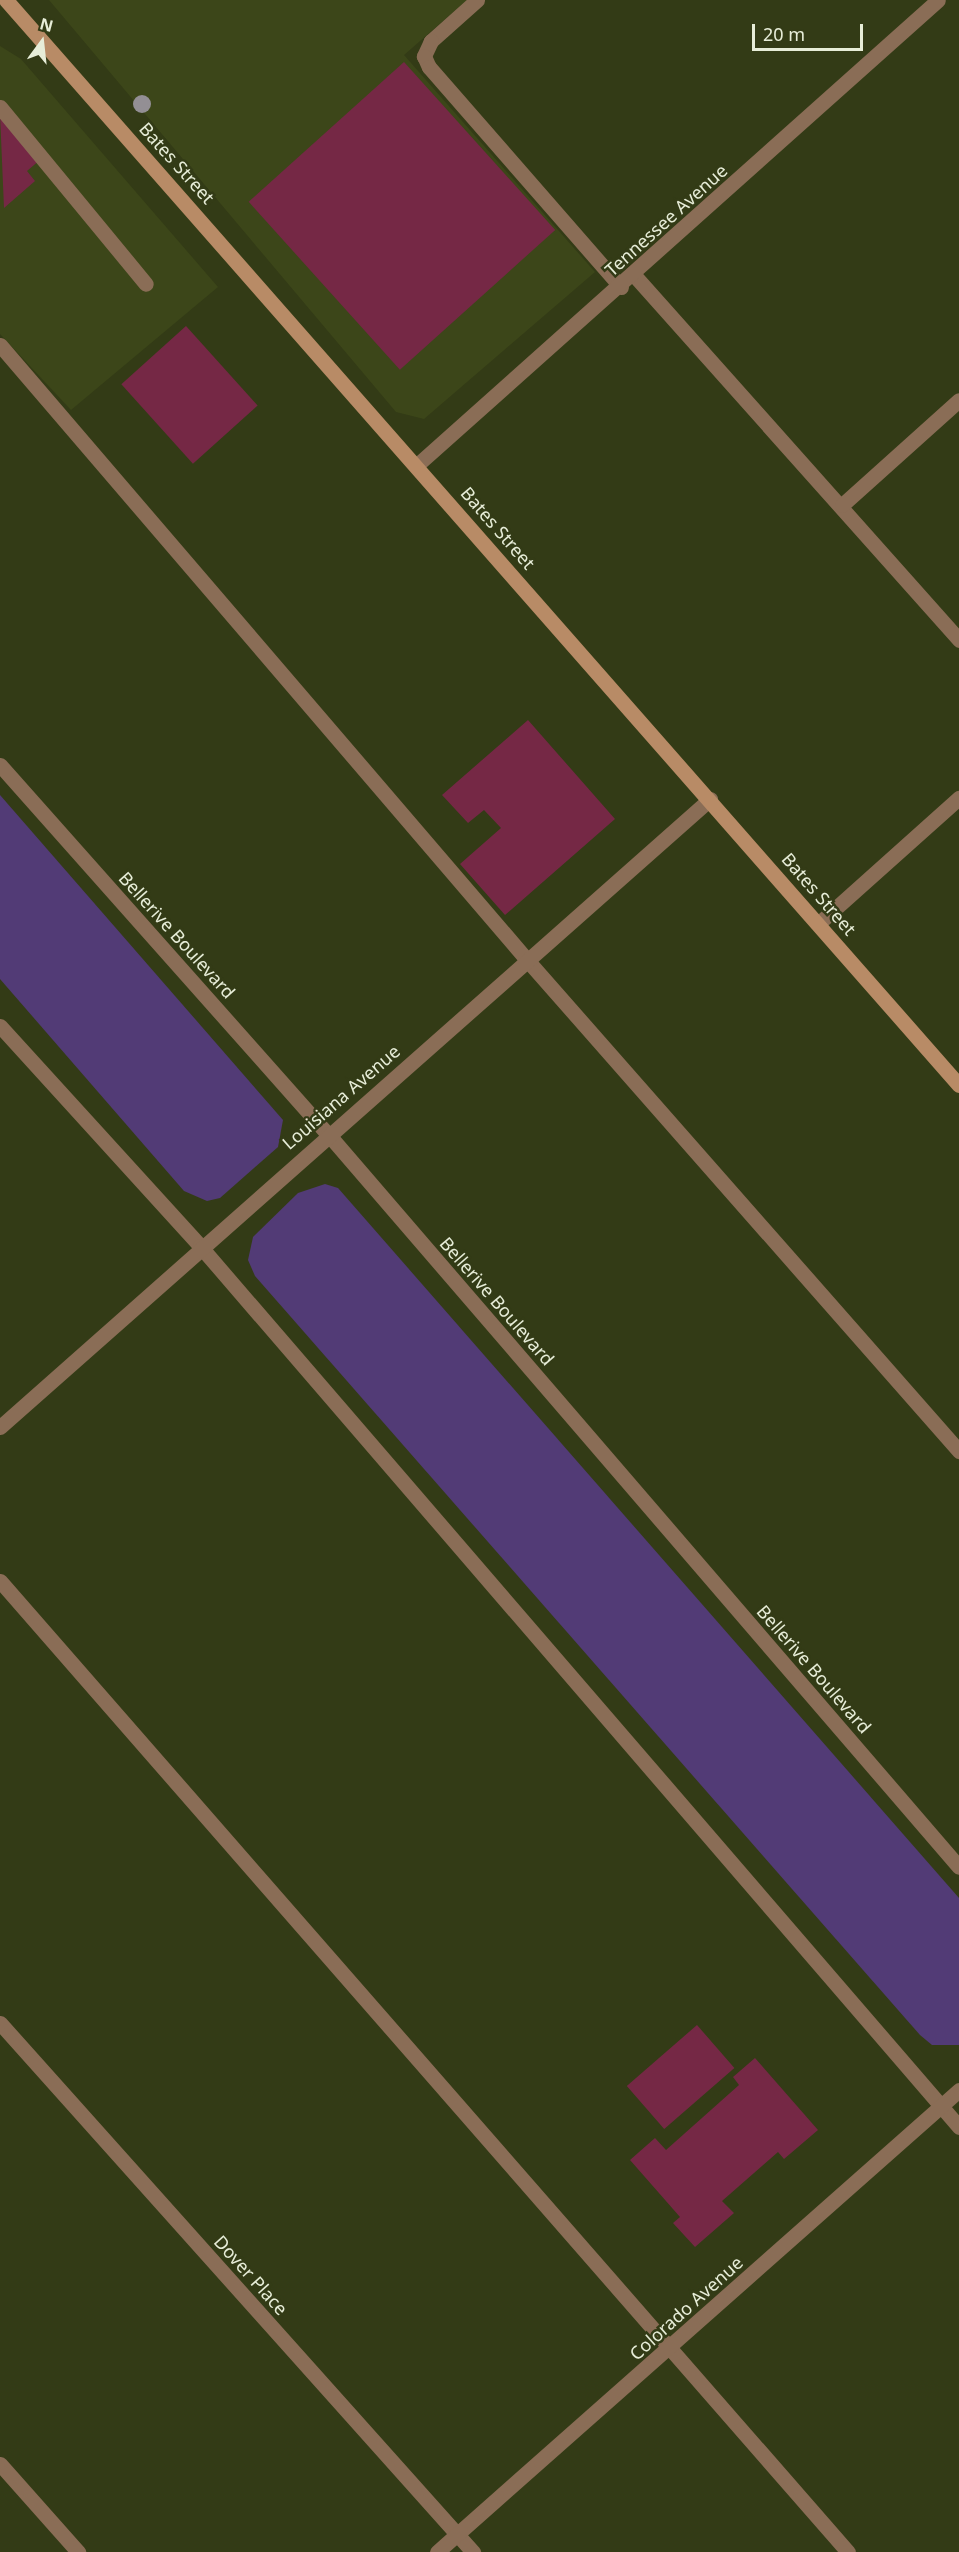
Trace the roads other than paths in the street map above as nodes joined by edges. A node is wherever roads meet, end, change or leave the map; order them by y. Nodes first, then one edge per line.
1 (6, 0) edge
2 (477, 0) edge
3 (938, 0) edge
4 (0, 107) edge
5 (634, 275) junction
6 (146, 284) dead end
7 (621, 287) junction
8 (0, 345) edge
9 (959, 400) edge
10 (417, 465) junction
11 (842, 505) junction
12 (959, 640) edge
13 (0, 765) edge
14 (959, 798) edge
15 (710, 799) junction
16 (819, 923) junction
17 (528, 962) junction
18 (0, 1026) edge
19 (959, 1085) edge
20 (328, 1134) junction
21 (200, 1246) junction
22 (0, 1427) edge
23 (959, 1451) edge
24 (0, 1581) edge
25 (959, 1867) edge
26 (0, 2023) edge
27 (959, 2090) edge
28 (941, 2106) junction
29 (959, 2127) edge
30 (671, 2348) junction
31 (0, 2464) edge
32 (457, 2534) junction
33 (78, 2552) edge
34 (437, 2552) edge
35 (473, 2552) edge
36 (848, 2552) edge

1 - 10 main road, Bates Street
2 - 7 street
3 - 5 street, Tennessee Avenue
4 - 6 street
5 - 7 street, Tennessee Avenue
5 - 11 street
7 - 10 street, Tennessee Avenue
8 - 17 street
9 - 11 street
10 - 15 main road, Bates Street
11 - 12 street
13 - 20 street, Bellerive Boulevard
14 - 16 street
15 - 16 main road, Bates Street
15 - 17 street, Louisiana Avenue
16 - 19 main road, Bates Street
17 - 20 street, Louisiana Avenue
17 - 23 street
18 - 21 street
20 - 21 street, Louisiana Avenue
20 - 25 street, Bellerive Boulevard
21 - 22 street, Louisiana Avenue
21 - 28 street
24 - 30 street
26 - 32 street, Dover Place
27 - 28 street, Colorado Avenue
28 - 29 street
28 - 30 street, Colorado Avenue
30 - 32 street, Colorado Avenue
30 - 36 street
31 - 33 street
32 - 34 street, Colorado Avenue
32 - 35 street, Dover Place

